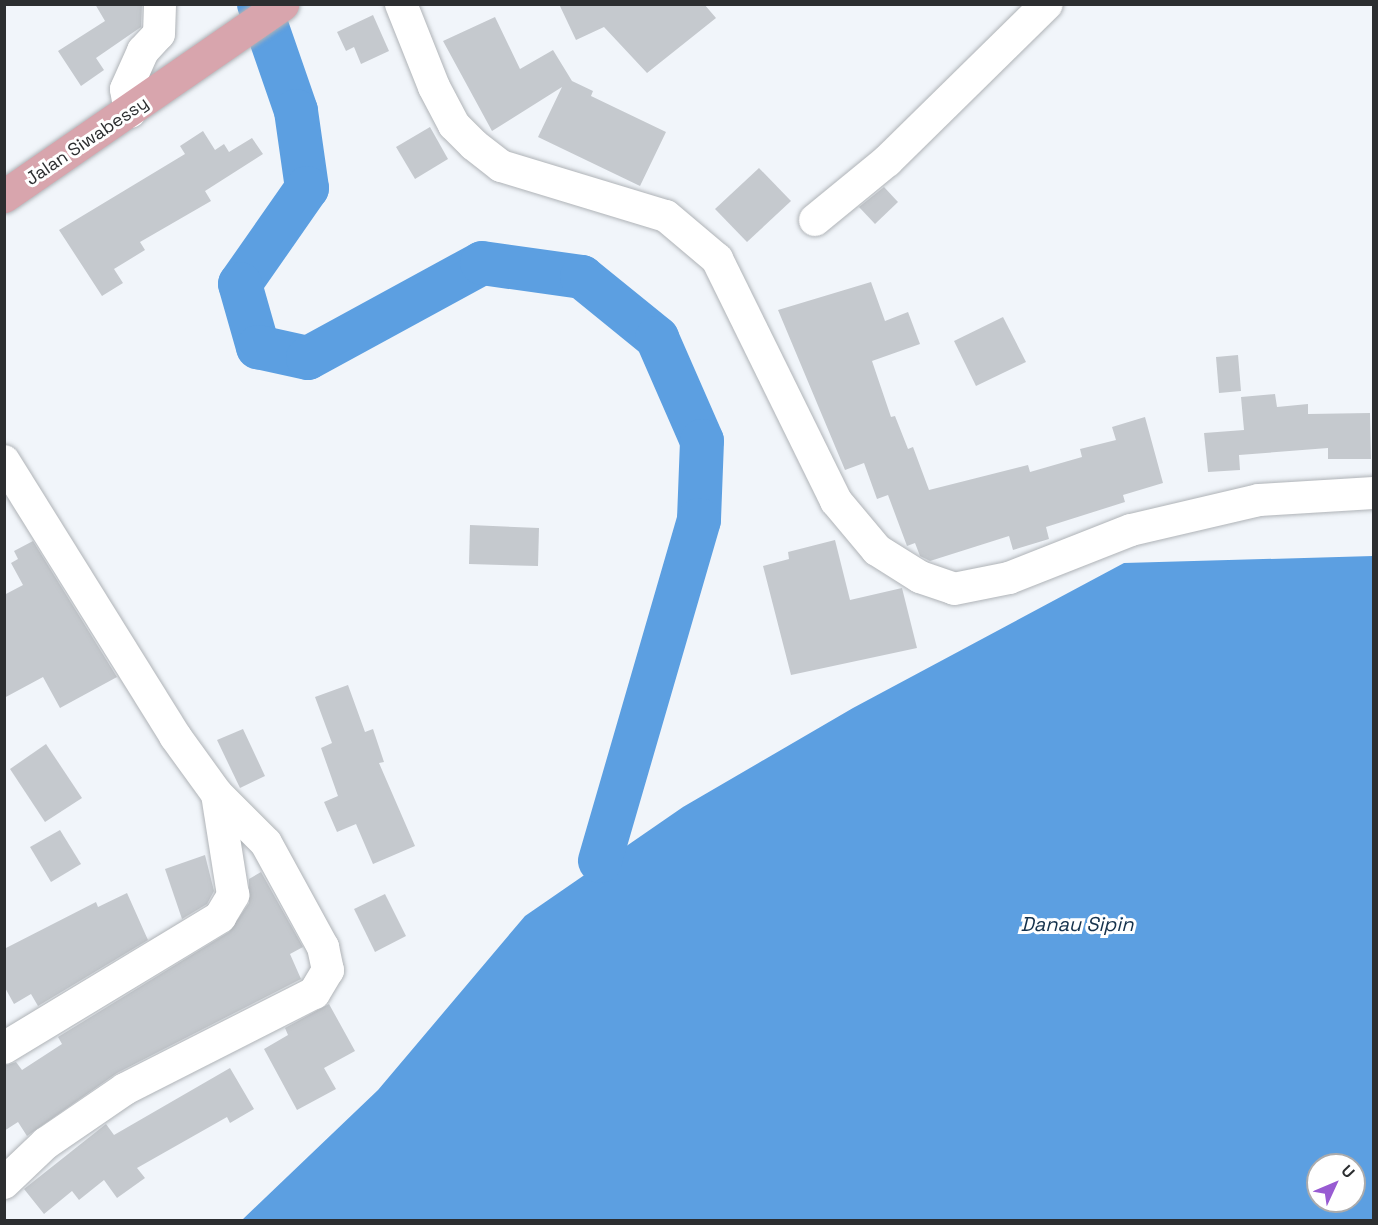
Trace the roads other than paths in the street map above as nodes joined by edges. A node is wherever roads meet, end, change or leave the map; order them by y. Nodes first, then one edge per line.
1 (160, 4) edge
2 (282, 4) edge
3 (401, 4) edge
4 (1047, 4) edge
5 (130, 112) junction
6 (4, 196) edge
7 (815, 220) dead end
8 (4, 461) edge
9 (1374, 493) edge
10 (217, 794) junction
11 (4, 1048) edge
12 (5, 1182) edge

1 - 5 street
2 - 5 main road, Jalan Siwabessy
3 - 9 street
4 - 7 street
5 - 6 main road, Jalan Siwabessy
8 - 10 street
10 - 11 street
10 - 12 street

